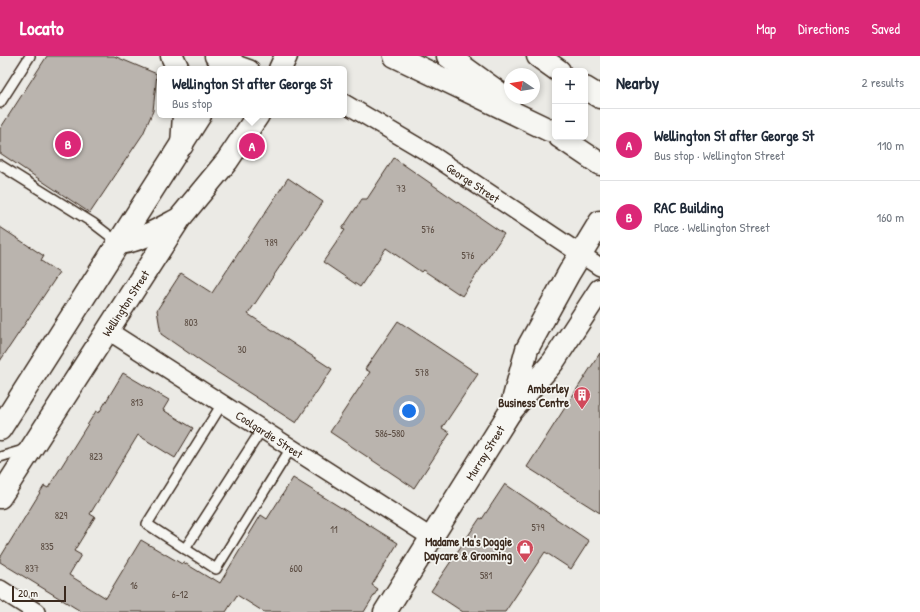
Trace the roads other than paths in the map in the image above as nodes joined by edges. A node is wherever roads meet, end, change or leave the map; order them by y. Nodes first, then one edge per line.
1 (30, 56) edge
2 (172, 56) edge
3 (286, 56) edge
4 (395, 56) edge
5 (448, 56) edge
6 (538, 56) edge
7 (547, 56) edge
8 (177, 66) edge
9 (281, 66) edge
10 (556, 68) edge
11 (557, 68) edge
12 (588, 90) edge
13 (600, 97) edge
14 (0, 103) edge
15 (347, 105) edge
16 (184, 118) edge
17 (198, 118) edge
18 (256, 118) edge
19 (552, 132) edge
20 (552, 133) edge
21 (564, 140) edge
22 (182, 145) junction
23 (600, 164) edge
24 (0, 165) edge
25 (180, 218) junction
26 (600, 222) edge
27 (120, 243) junction
28 (581, 254) junction
29 (600, 267) edge
30 (600, 290) edge
31 (107, 330) junction
32 (222, 404) junction
33 (510, 412) junction
34 (0, 429) edge
35 (262, 429) junction
36 (37, 439) junction
37 (291, 448) junction
38 (0, 457) edge
39 (0, 497) edge
40 (432, 538) junction
41 (186, 549) junction
42 (0, 589) edge
43 (36, 612) edge
44 (385, 612) edge

1 - 14 lane
2 - 8 main road
3 - 9 main road
4 - 20 main road
5 - 19 main road
6 - 10 main road
7 - 11 main road
12 - 13 main road
15 - 28 street, George Street
16 - 22 main road
17 - 22 main road
18 - 25 main road, Wellington Street
21 - 23 main road
22 - 27 main road
24 - 27 lane
25 - 27 main road
25 - 31 main road, Wellington Street
26 - 28 main road, Murray Street
27 - 34 main road
28 - 29 street, George Street
28 - 33 main road, Murray Street
30 - 33 main road
31 - 32 street, Coolgardie Street
31 - 36 main road, Wellington Street
32 - 35 street, Coolgardie Street
32 - 41 lane
33 - 40 main road, Murray Street
35 - 37 street, Coolgardie Street
35 - 41 lane
36 - 38 lane
36 - 39 main road, Wellington Street
37 - 40 street, Coolgardie Street
37 - 41 lane
40 - 44 main road, Murray Street
42 - 43 street

